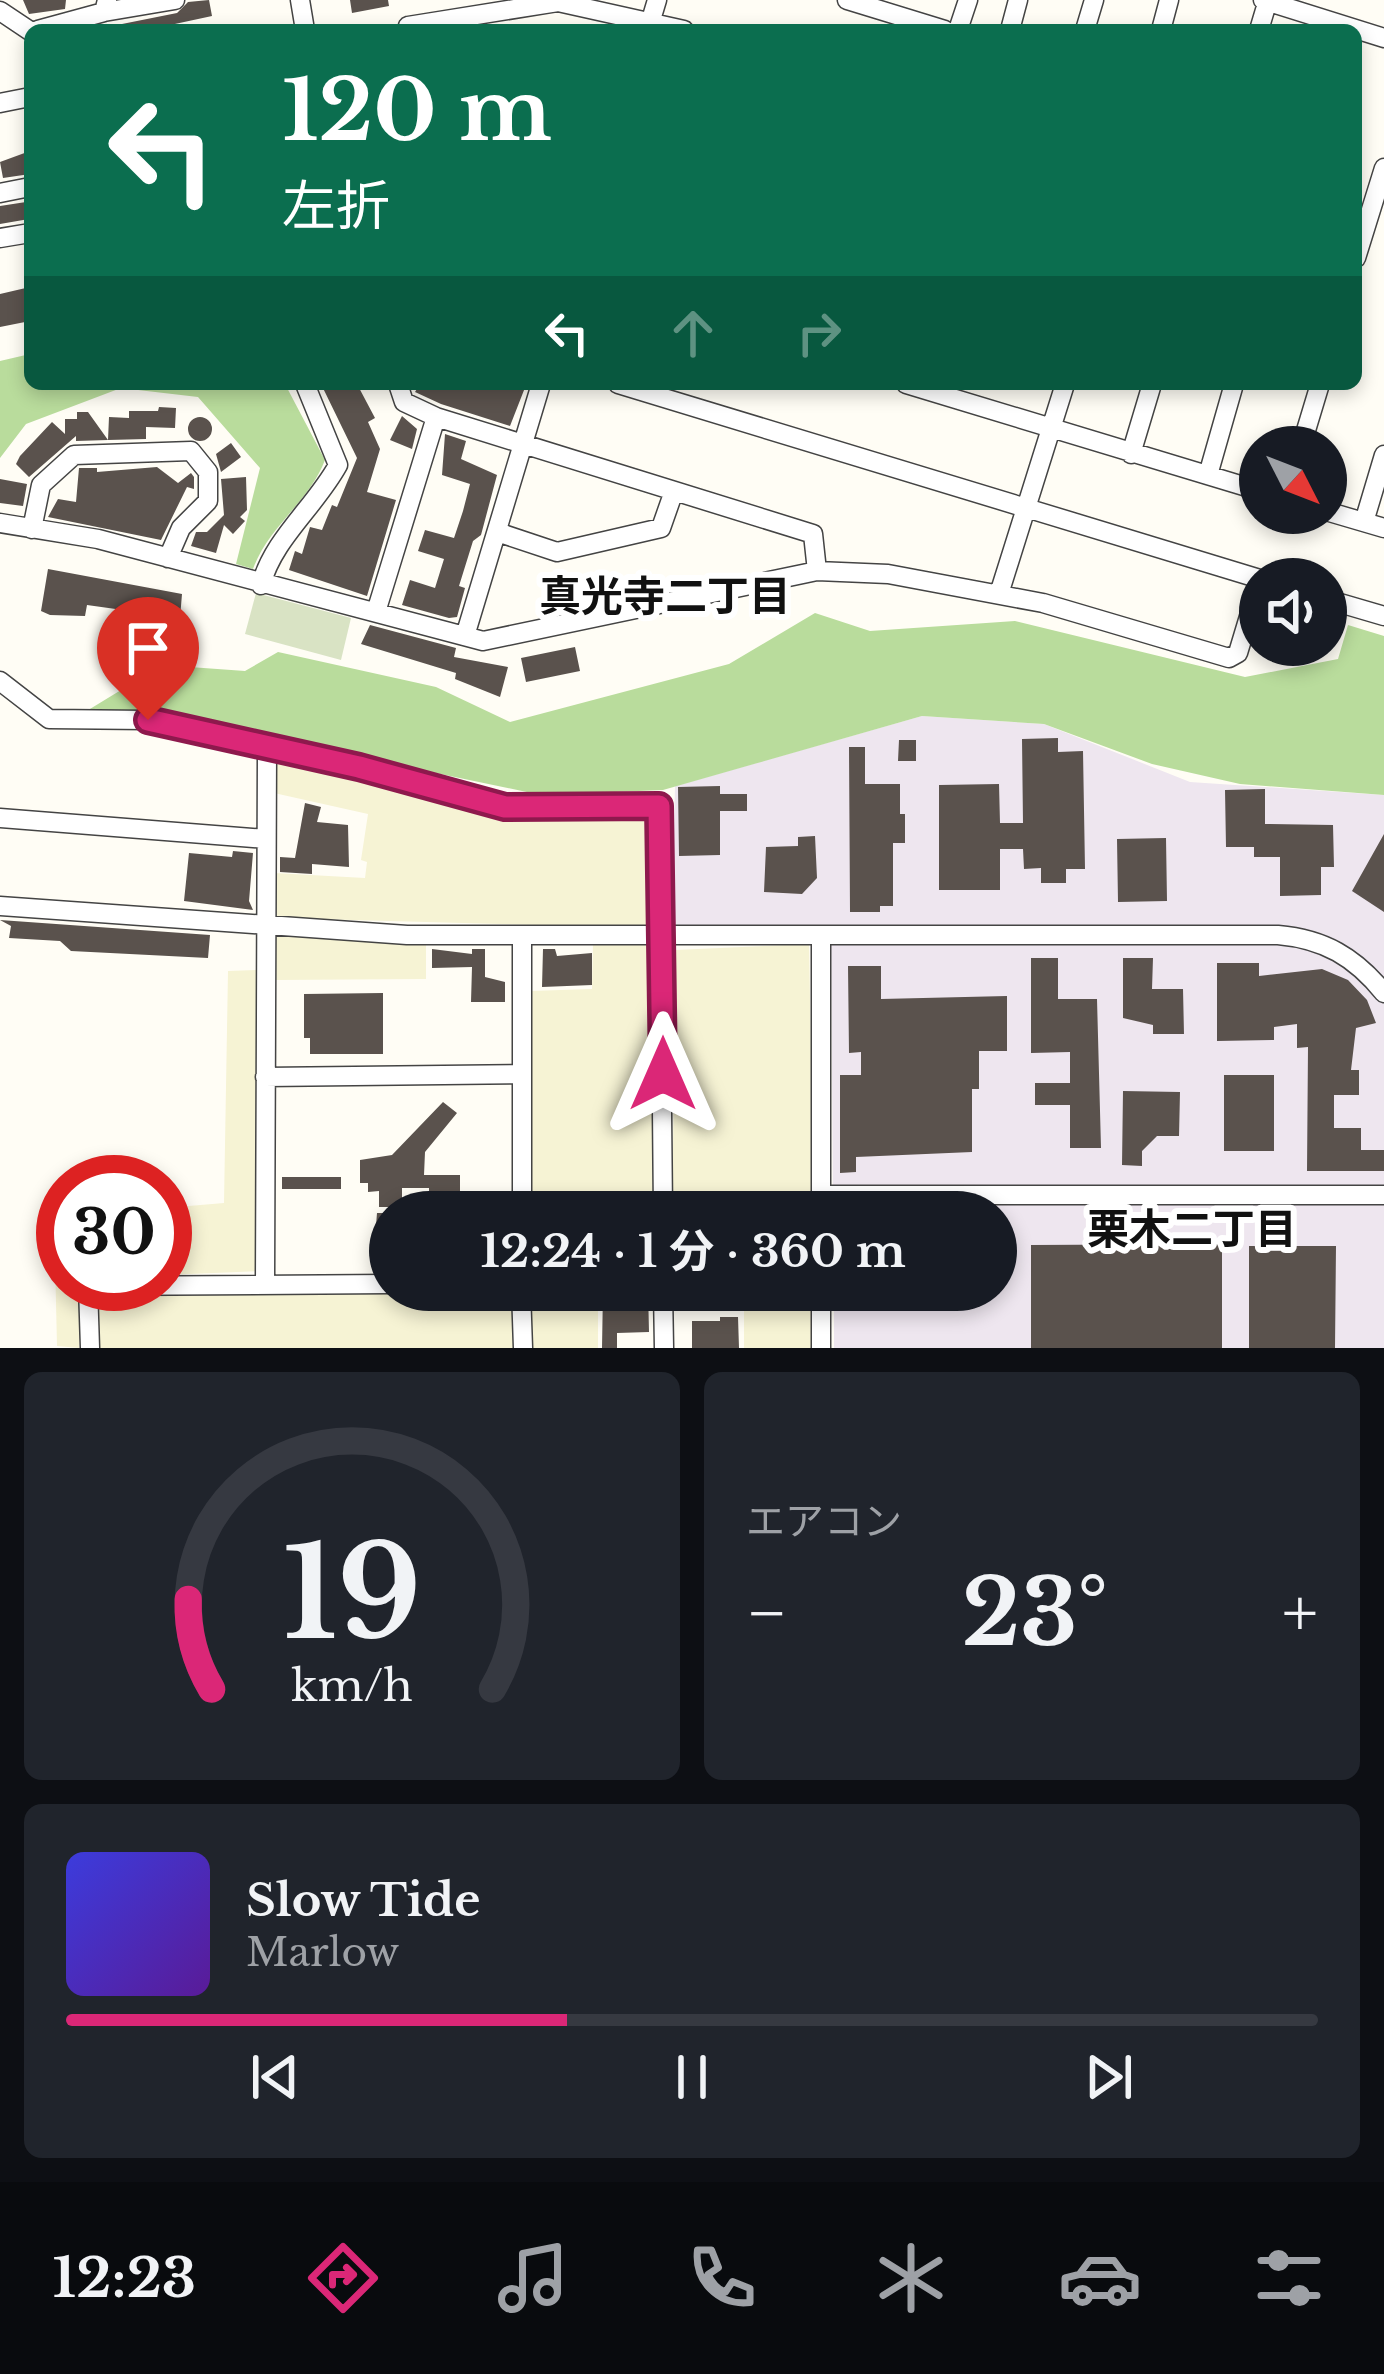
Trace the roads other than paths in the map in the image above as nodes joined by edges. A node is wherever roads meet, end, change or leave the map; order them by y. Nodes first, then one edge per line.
1 (175, 0) edge
2 (848, 0) edge
3 (1266, 0) edge
4 (105, 6) edge
5 (500, 6) edge
6 (54, 24) edge
7 (417, 24) edge
8 (646, 24) edge
9 (926, 24) edge
10 (1334, 24) edge
11 (1384, 168) edge
12 (1362, 226) edge
13 (307, 390) edge
14 (400, 390) edge
15 (540, 390) edge
16 (638, 390) edge
17 (1063, 390) edge
18 (1150, 390) edge
19 (1232, 390) edge
20 (1318, 390) edge
21 (972, 394) edge
22 (436, 417) junction
23 (1307, 426) edge
24 (1052, 429) junction
25 (523, 445) junction
26 (1131, 454) junction
27 (1384, 455) edge
28 (1208, 475) junction
29 (1239, 485) edge
30 (674, 491) junction
31 (1025, 509) junction
32 (1347, 518) edge
33 (0, 523) edge
34 (1364, 523) junction
35 (32, 529) junction
36 (1384, 529) edge
37 (496, 532) junction
38 (168, 558) junction
39 (817, 571) junction
40 (1239, 574) edge
41 (261, 585) junction
42 (999, 594) junction
43 (1347, 605) edge
44 (376, 612) junction
45 (1384, 616) edge
46 (465, 636) junction
47 (1239, 650) edge
48 (0, 681) edge
49 (267, 751) junction
50 (0, 818) edge
51 (266, 839) junction
52 (0, 906) edge
53 (267, 924) junction
54 (522, 935) junction
55 (662, 937) junction
56 (821, 938) junction
57 (1384, 993) edge
58 (522, 1075) junction
59 (265, 1077) junction
60 (522, 1191) edge
61 (663, 1191) edge
62 (821, 1191) edge
63 (1384, 1195) edge
64 (1017, 1201) edge
65 (369, 1284) edge
66 (265, 1285) junction
67 (522, 1311) edge
68 (664, 1311) edge
69 (821, 1311) edge
70 (90, 1348) edge
71 (523, 1348) edge
72 (664, 1348) edge
73 (821, 1348) edge

1 - 4 street
2 - 9 street
3 - 10 street
4 - 6 street
5 - 7 street
5 - 8 street
11 - 12 street
13 - 41 street
14 - 22 street
15 - 25 street
16 - 31 street
17 - 24 street
18 - 26 street
19 - 28 street
20 - 23 street
21 - 24 street
22 - 25 street
22 - 44 street
24 - 26 street
24 - 31 street
25 - 30 street
25 - 37 street
26 - 28 street
27 - 34 street
28 - 29 street
30 - 37 street
30 - 39 street
31 - 40 street
31 - 42 street
32 - 34 street
33 - 35 street
34 - 36 street
35 - 38 street
35 - 38 street
37 - 46 street
38 - 41 street
39 - 42 street
39 - 46 street
41 - 44 street
42 - 47 street
43 - 45 street
44 - 46 street
48 - 49 street
49 - 51 street
49 - 55 street
50 - 51 street
51 - 53 street
52 - 53 street
53 - 54 street
53 - 59 street
54 - 55 street
54 - 58 street
55 - 56 street
55 - 61 street
56 - 57 street
56 - 62 street
58 - 59 street
58 - 60 street
59 - 66 street
63 - 64 street
65 - 66 street
66 - 70 street
67 - 71 street
68 - 72 street
69 - 73 street

